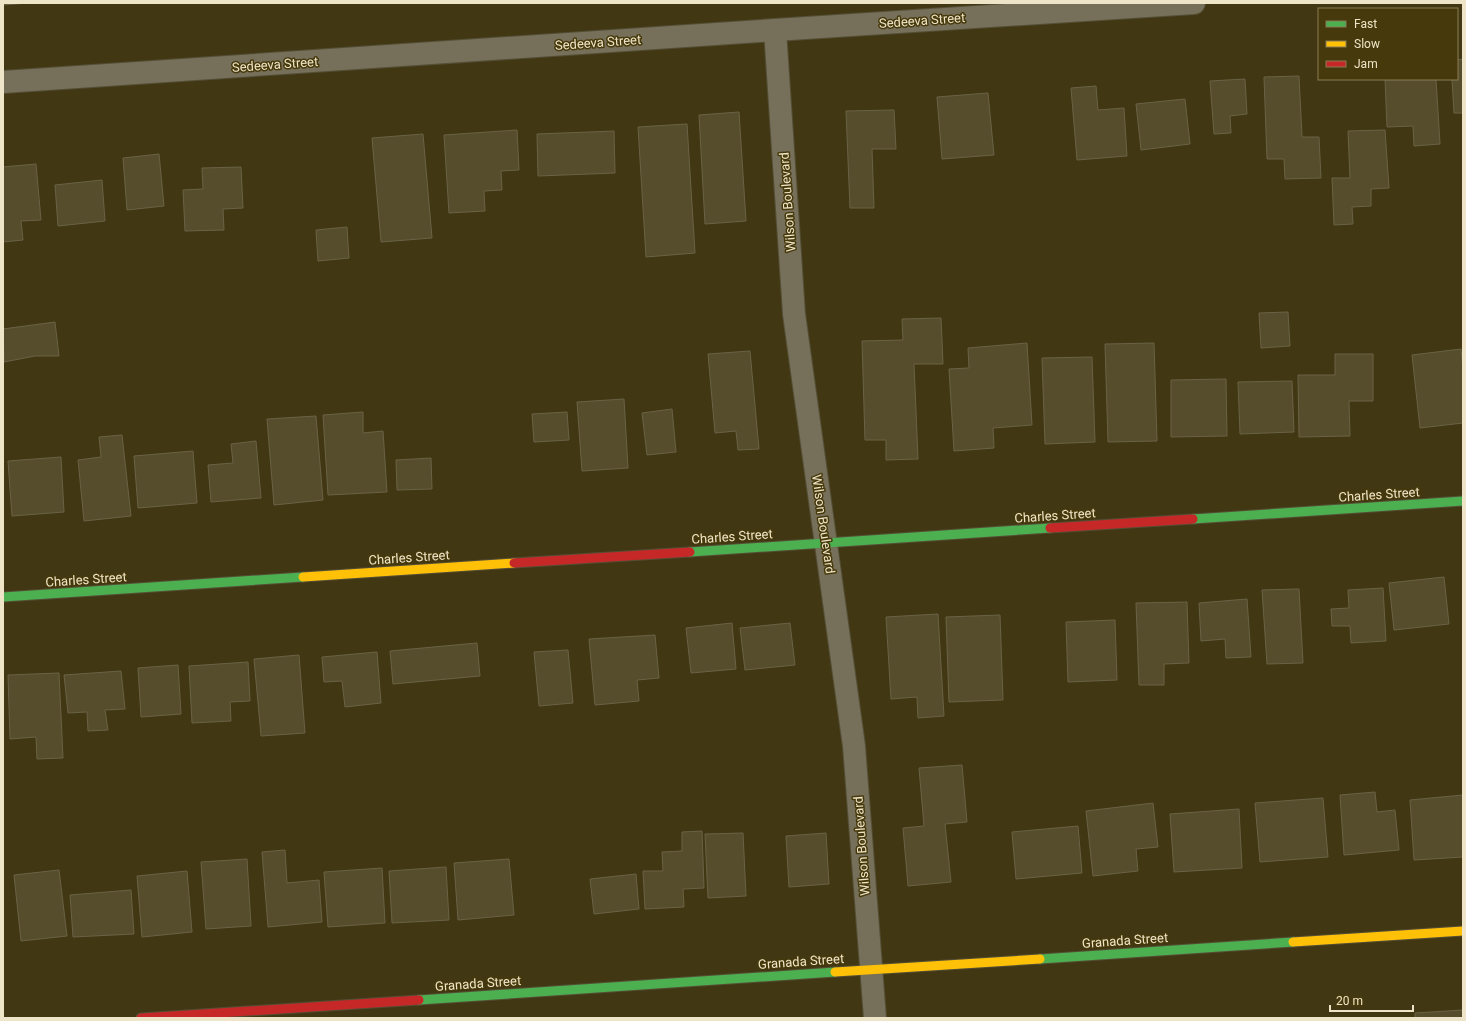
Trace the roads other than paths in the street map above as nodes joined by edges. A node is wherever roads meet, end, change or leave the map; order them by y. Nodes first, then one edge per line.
1 (1194, 3) edge
2 (775, 30) junction
3 (3, 82) edge
4 (1463, 501) edge
5 (826, 543) junction
6 (3, 597) edge
7 (1463, 931) edge
8 (870, 970) junction
9 (141, 1018) edge
10 (874, 1018) edge

1 - 2 street, Sedeeva Street
2 - 3 street, Sedeeva Street
2 - 5 street, Wilson Boulevard
4 - 5 street, Charles Street
5 - 6 street, Charles Street
5 - 8 street, Wilson Boulevard
7 - 8 street, Granada Street
8 - 9 street, Granada Street
8 - 10 street, Wilson Boulevard

